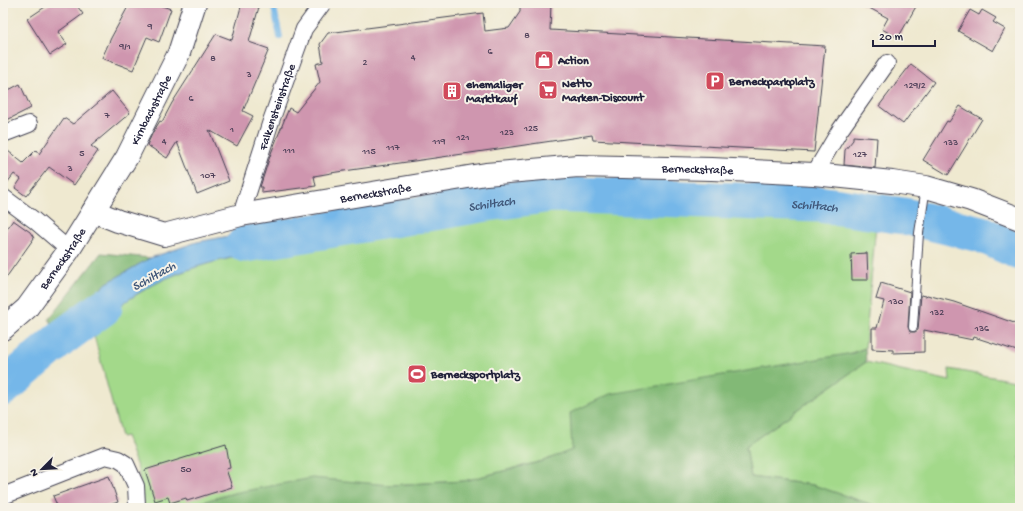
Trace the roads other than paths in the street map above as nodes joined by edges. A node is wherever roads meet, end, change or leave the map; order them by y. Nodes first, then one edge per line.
1 (195, 3) edge
2 (319, 6) edge
3 (887, 63) dead end
4 (29, 124) dead end
5 (3, 134) edge
6 (814, 174) junction
7 (925, 195) junction
8 (3, 197) edge
9 (93, 211) junction
10 (240, 215) junction
11 (1020, 219) edge
12 (69, 250) junction
13 (913, 327) dead end
14 (3, 329) edge
15 (3, 496) edge
16 (136, 508) edge

1 - 9 main road, Kirnbachstraße
2 - 10 street, Falkensteinstraße
3 - 6 street
4 - 5 street
6 - 7 main road, Berneckstraße
6 - 10 main road, Berneckstraße
7 - 11 main road, Berneckstraße
7 - 13 lane
8 - 12 street
9 - 10 main road, Berneckstraße
9 - 12 main road, Berneckstraße
12 - 14 main road, Berneckstraße
15 - 16 street

